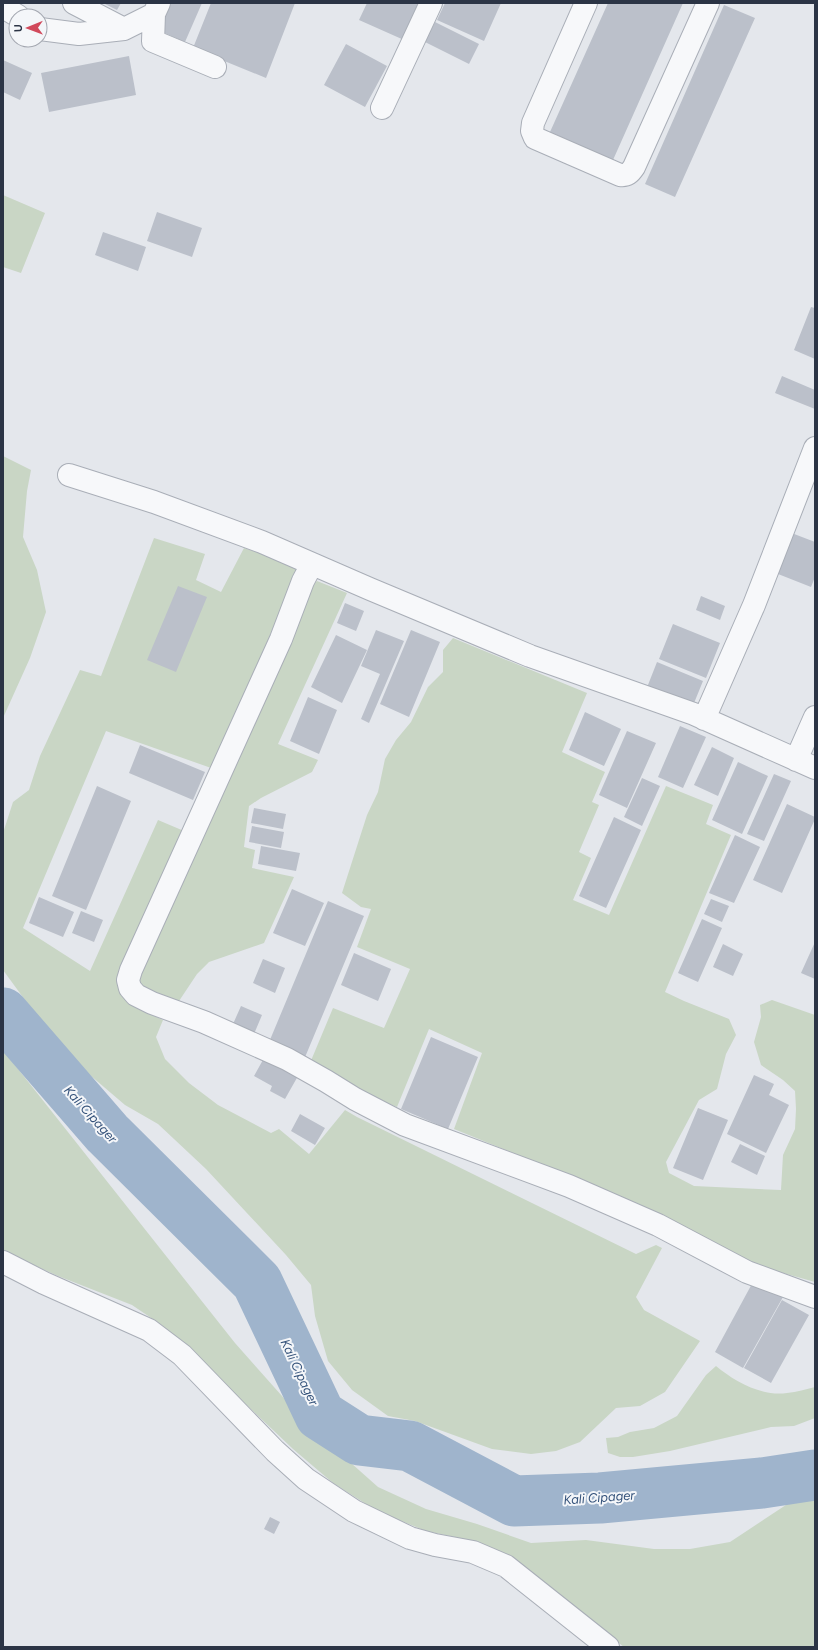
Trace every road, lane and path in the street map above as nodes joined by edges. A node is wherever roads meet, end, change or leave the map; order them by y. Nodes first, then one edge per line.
1 (74, 3) edge
2 (431, 3) edge
3 (586, 3) edge
4 (708, 3) edge
5 (156, 9) edge
6 (124, 29) junction
7 (48, 30) edge
8 (215, 67) dead end
9 (382, 108) dead end
10 (815, 448) edge
11 (68, 475) dead end
12 (312, 564) junction
13 (815, 717) edge
14 (704, 719) junction
15 (806, 764) edge
16 (3, 1262) edge
17 (815, 1297) edge
18 (608, 1647) edge

1 - 6 street
2 - 9 street
3 - 4 street
5 - 6 street
5 - 8 street
6 - 7 street
10 - 14 street
11 - 12 street
12 - 14 street
12 - 17 street
13 - 15 street
14 - 15 street
16 - 18 street

